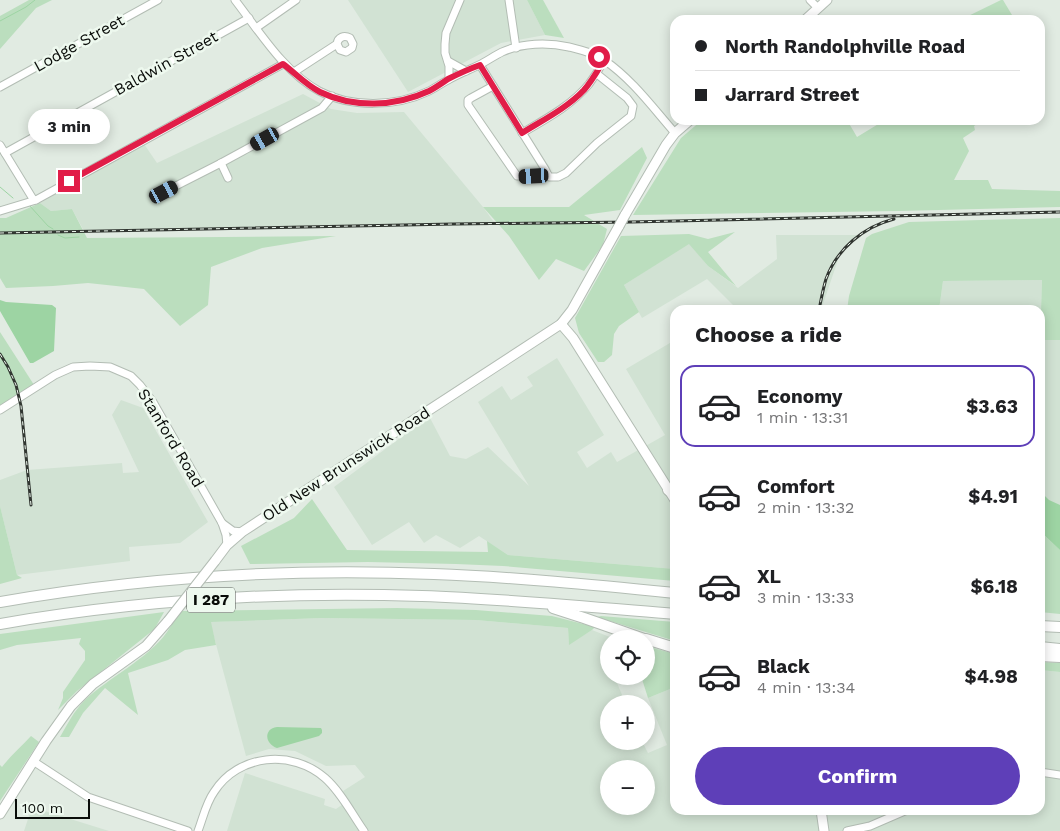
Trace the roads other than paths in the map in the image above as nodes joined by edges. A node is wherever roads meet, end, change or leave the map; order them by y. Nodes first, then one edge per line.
1 (158, 0) edge
2 (235, 0) edge
3 (296, 0) edge
4 (460, 0) edge
5 (509, 0) edge
6 (810, 0) edge
7 (827, 0) edge
8 (818, 8) junction
9 (810, 15) edge
10 (248, 18) junction
11 (256, 28) junction
12 (338, 44) dead end
13 (516, 48) junction
14 (604, 60) junction
15 (448, 61) junction
16 (283, 64) junction
17 (480, 65) junction
18 (466, 71) junction
19 (294, 72) junction
20 (596, 74) junction
21 (449, 79) junction
22 (493, 86) junction
23 (0, 87) edge
24 (332, 96) junction
25 (684, 125) edge
26 (522, 133) junction
27 (675, 133) junction
28 (0, 145) edge
29 (5, 152) junction
30 (221, 164) junction
31 (548, 175) junction
32 (228, 178) dead end
33 (164, 192) dead end
34 (36, 200) junction
35 (0, 211) edge
36 (561, 324) junction
37 (0, 410) edge
38 (670, 489) edge
39 (222, 523) junction
40 (242, 532) junction
41 (227, 545) junction
42 (670, 592) edge
43 (0, 602) edge
44 (531, 602) junction
45 (670, 614) edge
46 (0, 624) edge
47 (1045, 626) edge
48 (1060, 627) edge
49 (619, 630) edge
50 (655, 642) edge
51 (670, 646) edge
52 (1045, 648) edge
53 (1060, 649) edge
54 (1045, 656) edge
55 (1060, 657) edge
56 (33, 761) junction
57 (1045, 773) edge
58 (1060, 775) edge
59 (0, 814) edge
60 (822, 815) edge
61 (895, 815) edge
62 (188, 831) edge
63 (198, 831) edge
64 (364, 831) edge
65 (824, 831) edge
66 (847, 831) edge

1 - 23 street, Lodge Street
2 - 10 street
3 - 11 street
4 - 15 street
5 - 13 street
6 - 8 street
7 - 8 main road
8 - 9 main road
10 - 11 street
10 - 29 street, Baldwin Street
11 - 16 street
12 - 19 street
13 - 14 street
13 - 17 street
14 - 20 street
14 - 27 street
15 - 18 street
15 - 21 street
16 - 19 street
16 - 34 street
17 - 18 street
17 - 22 street
18 - 21 street
19 - 24 street
20 - 26 street
20 - 31 street
21 - 24 street
22 - 26 street
22 - 31 street
24 - 30 street
25 - 27 main road, Old New Brunswick Road
26 - 31 street
27 - 36 main road, Old New Brunswick Road, bridge
28 - 29 street
29 - 34 street
30 - 32 street
30 - 33 street
34 - 35 street
36 - 38 main road
36 - 40 main road, Old New Brunswick Road
37 - 39 street, Stanford Road
39 - 40 street
39 - 41 street, Stanford Road
40 - 41 main road, Old New Brunswick Road
41 - 56 main road, Old New Brunswick Road, bridge
42 - 43 highway, I 287
44 - 45 highway, I 287
44 - 46 highway, I 287
44 - 49 highway
47 - 48 highway
50 - 51 highway
52 - 53 highway
54 - 55 highway
56 - 59 main road, Old New Brunswick Road
56 - 62 street
57 - 58 street
60 - 65 main road
61 - 66 street
63 - 64 street

